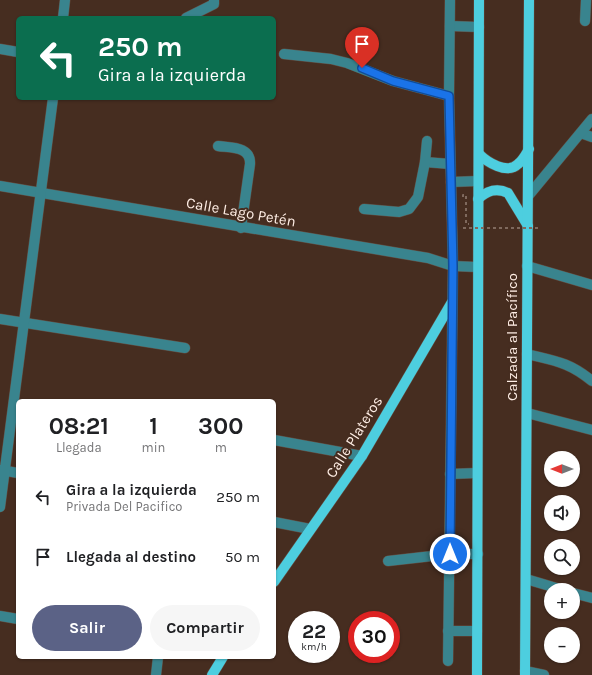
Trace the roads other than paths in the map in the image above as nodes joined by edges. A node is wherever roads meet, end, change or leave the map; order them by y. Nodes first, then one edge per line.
1 (65, 0) edge
2 (214, 0) edge
3 (450, 0) edge
4 (479, 0) edge
5 (529, 0) edge
6 (586, 0) edge
7 (63, 16) edge
8 (190, 16) edge
9 (585, 21) dead end
10 (450, 26) junction
11 (478, 27) junction
12 (0, 49) edge
13 (16, 52) edge
14 (284, 54) dead end
15 (449, 96) junction
16 (52, 100) edge
17 (592, 119) edge
18 (581, 133) junction
19 (592, 137) edge
20 (427, 141) dead end
21 (218, 146) dead end
22 (529, 149) junction
23 (478, 154) junction
24 (425, 162) junction
25 (450, 164) junction
26 (478, 181) junction
27 (451, 182) junction
28 (0, 186) edge
29 (41, 193) junction
30 (529, 195) junction
31 (478, 199) junction
32 (364, 209) dead end
33 (528, 226) junction
34 (241, 228) junction
35 (453, 266) junction
36 (527, 266) junction
37 (477, 267) junction
38 (592, 285) edge
39 (452, 302) junction
40 (0, 319) edge
41 (23, 323) junction
42 (185, 348) dead end
43 (527, 354) junction
44 (592, 381) edge
45 (527, 413) junction
46 (592, 430) edge
47 (276, 440) edge
48 (362, 456) junction
49 (3, 470) edge
50 (16, 473) edge
51 (477, 473) junction
52 (450, 474) junction
53 (0, 507) edge
54 (276, 522) edge
55 (310, 529) junction
56 (450, 554) junction
57 (478, 554) junction
58 (388, 560) dead end
59 (276, 579) edge
60 (526, 579) junction
61 (544, 584) edge
62 (580, 595) edge
63 (592, 598) edge
64 (0, 616) edge
65 (16, 619) edge
66 (448, 631) junction
67 (477, 631) junction
68 (158, 659) edge
69 (222, 659) edge
70 (448, 661) dead end
71 (525, 673) edge
72 (156, 675) edge
73 (212, 675) edge
74 (477, 675) edge
75 (544, 675) edge

1 - 7 street
2 - 8 street
3 - 10 street
4 - 11 main road
5 - 22 main road, Calzada al Pacífico
6 - 9 street
10 - 11 street
10 - 15 street
11 - 23 main road
12 - 13 street
14 - 15 street
15 - 25 street
16 - 29 street
17 - 18 street
18 - 19 street
18 - 30 street
20 - 24 street
21 - 34 street
22 - 23 main road
22 - 30 main road, Calzada al Pacífico
23 - 26 main road
24 - 25 street
24 - 32 street
25 - 27 street
26 - 27 street
26 - 31 main road
27 - 35 street
28 - 29 street, Calle Lago Petén
29 - 34 street, Calle Lago Petén
29 - 41 street
30 - 33 main road, Calzada al Pacífico
31 - 33 main road
31 - 37 main road
33 - 36 main road, Calzada al Pacífico
34 - 35 street, Calle Lago Petén
35 - 37 street, Calle Lago Petén
35 - 39 street
36 - 38 street
36 - 43 main road, Calzada al Pacífico
37 - 51 main road
39 - 48 main road, Calle Plateros
39 - 52 street
40 - 41 street
41 - 42 street
41 - 49 street
43 - 44 street
43 - 45 main road, Calzada al Pacífico
45 - 46 street
45 - 60 main road, Calzada al Pacífico
47 - 48 street
48 - 55 main road, Calle Plateros
49 - 50 street
49 - 53 street
51 - 52 street
51 - 57 main road
52 - 56 street
54 - 55 street
55 - 59 main road, Calle Plateros
56 - 57 street
56 - 58 street
56 - 66 street
57 - 67 main road
60 - 61 street
60 - 71 main road, Calzada al Pacífico
62 - 63 street
64 - 65 street
66 - 67 street
66 - 70 street
67 - 74 main road
68 - 72 street
69 - 73 main road
71 - 75 street

